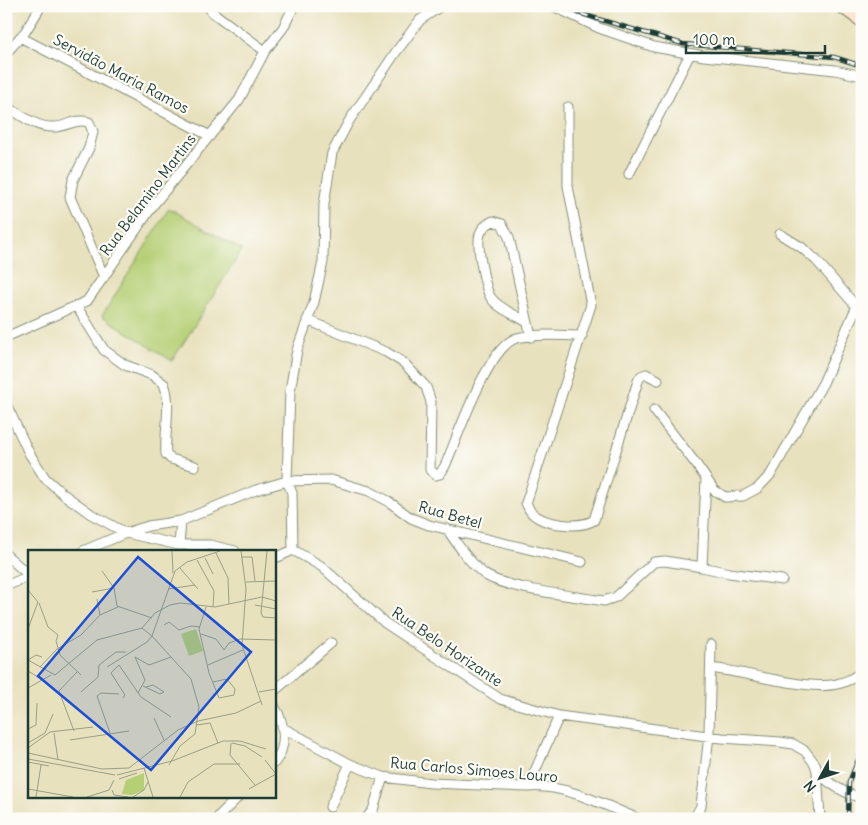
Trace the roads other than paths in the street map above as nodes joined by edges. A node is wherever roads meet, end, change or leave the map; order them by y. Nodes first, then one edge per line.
1 (40, 6) edge
2 (208, 6) edge
3 (294, 6) edge
4 (441, 6) edge
5 (553, 6) edge
6 (841, 6) edge
7 (862, 21) edge
8 (20, 37) junction
9 (265, 51) junction
10 (6, 53) edge
11 (690, 54) junction
12 (862, 76) edge
13 (6, 106) edge
14 (568, 107) dead end
15 (210, 136) junction
16 (629, 174) dead end
17 (780, 234) dead end
18 (104, 277) junction
19 (77, 307) junction
20 (859, 310) edge
21 (307, 320) junction
22 (527, 322) junction
23 (582, 336) junction
24 (531, 337) junction
25 (6, 338) edge
26 (658, 380) dead end
27 (6, 404) edge
28 (654, 410) dead end
29 (195, 466) dead end
30 (706, 479) junction
31 (287, 481) junction
32 (181, 521) junction
33 (447, 529) junction
34 (126, 533) junction
35 (179, 545) junction
36 (211, 548) edge
37 (85, 550) edge
38 (226, 550) edge
39 (293, 550) junction
40 (6, 555) edge
41 (275, 557) edge
42 (582, 562) dead end
43 (702, 567) junction
44 (28, 574) edge
45 (28, 575) edge
46 (782, 580) dead end
47 (6, 586) edge
48 (331, 643) dead end
49 (711, 644) dead end
50 (711, 668) junction
51 (862, 671) edge
52 (275, 690) edge
53 (275, 708) edge
54 (559, 716) junction
55 (284, 728) junction
56 (709, 735) junction
57 (275, 762) edge
58 (350, 764) junction
59 (817, 771) junction
60 (383, 777) junction
61 (528, 788) junction
62 (237, 798) edge
63 (862, 798) edge
64 (330, 807) dead end
65 (220, 818) edge
66 (366, 819) edge
67 (638, 819) edge
68 (694, 819) edge
69 (820, 819) edge

1 - 8 street
2 - 9 street
3 - 9 street, Rua Belamino Martins
4 - 21 street
5 - 11 street
6 - 7 main road
8 - 10 street
8 - 15 street, Servidão Maria Ramos
9 - 15 street, Rua Belamino Martins
11 - 12 street
11 - 16 street
13 - 18 street
14 - 23 street
15 - 18 street, Rua Belamino Martins
17 - 20 street
18 - 19 street, Rua Belamino Martins
19 - 25 street, Rua Belamino Martins
19 - 29 street
20 - 30 street
21 - 24 street
21 - 31 street
22 - 22 street
22 - 24 street
23 - 24 street
23 - 26 street
27 - 34 street
28 - 30 street
30 - 43 street
31 - 32 street, Rua Betel
31 - 33 street, Rua Betel
31 - 39 street
32 - 34 street, Rua Betel
32 - 35 street
33 - 42 street, Rua Betel
33 - 43 street
34 - 35 street
34 - 37 street, Rua Betel
35 - 36 street
36 - 38 street
39 - 41 street
39 - 54 street, Rua Belo Horizante
40 - 44 street
43 - 46 street
45 - 47 street
48 - 52 street
49 - 50 street
50 - 51 street
50 - 56 street
53 - 55 street
54 - 56 street, Rua Belo Horizante
54 - 61 street
55 - 57 street
55 - 58 street, Rua Carlos Simoes Louro
56 - 59 street, Rua Belo Horizante
56 - 68 street
58 - 60 street, Rua Carlos Simoes Louro
58 - 64 street
59 - 63 street
59 - 69 street
60 - 61 street, Rua Carlos Simoes Louro
60 - 66 street
61 - 67 street, Rua Carlos Simoes Louro
62 - 65 street

